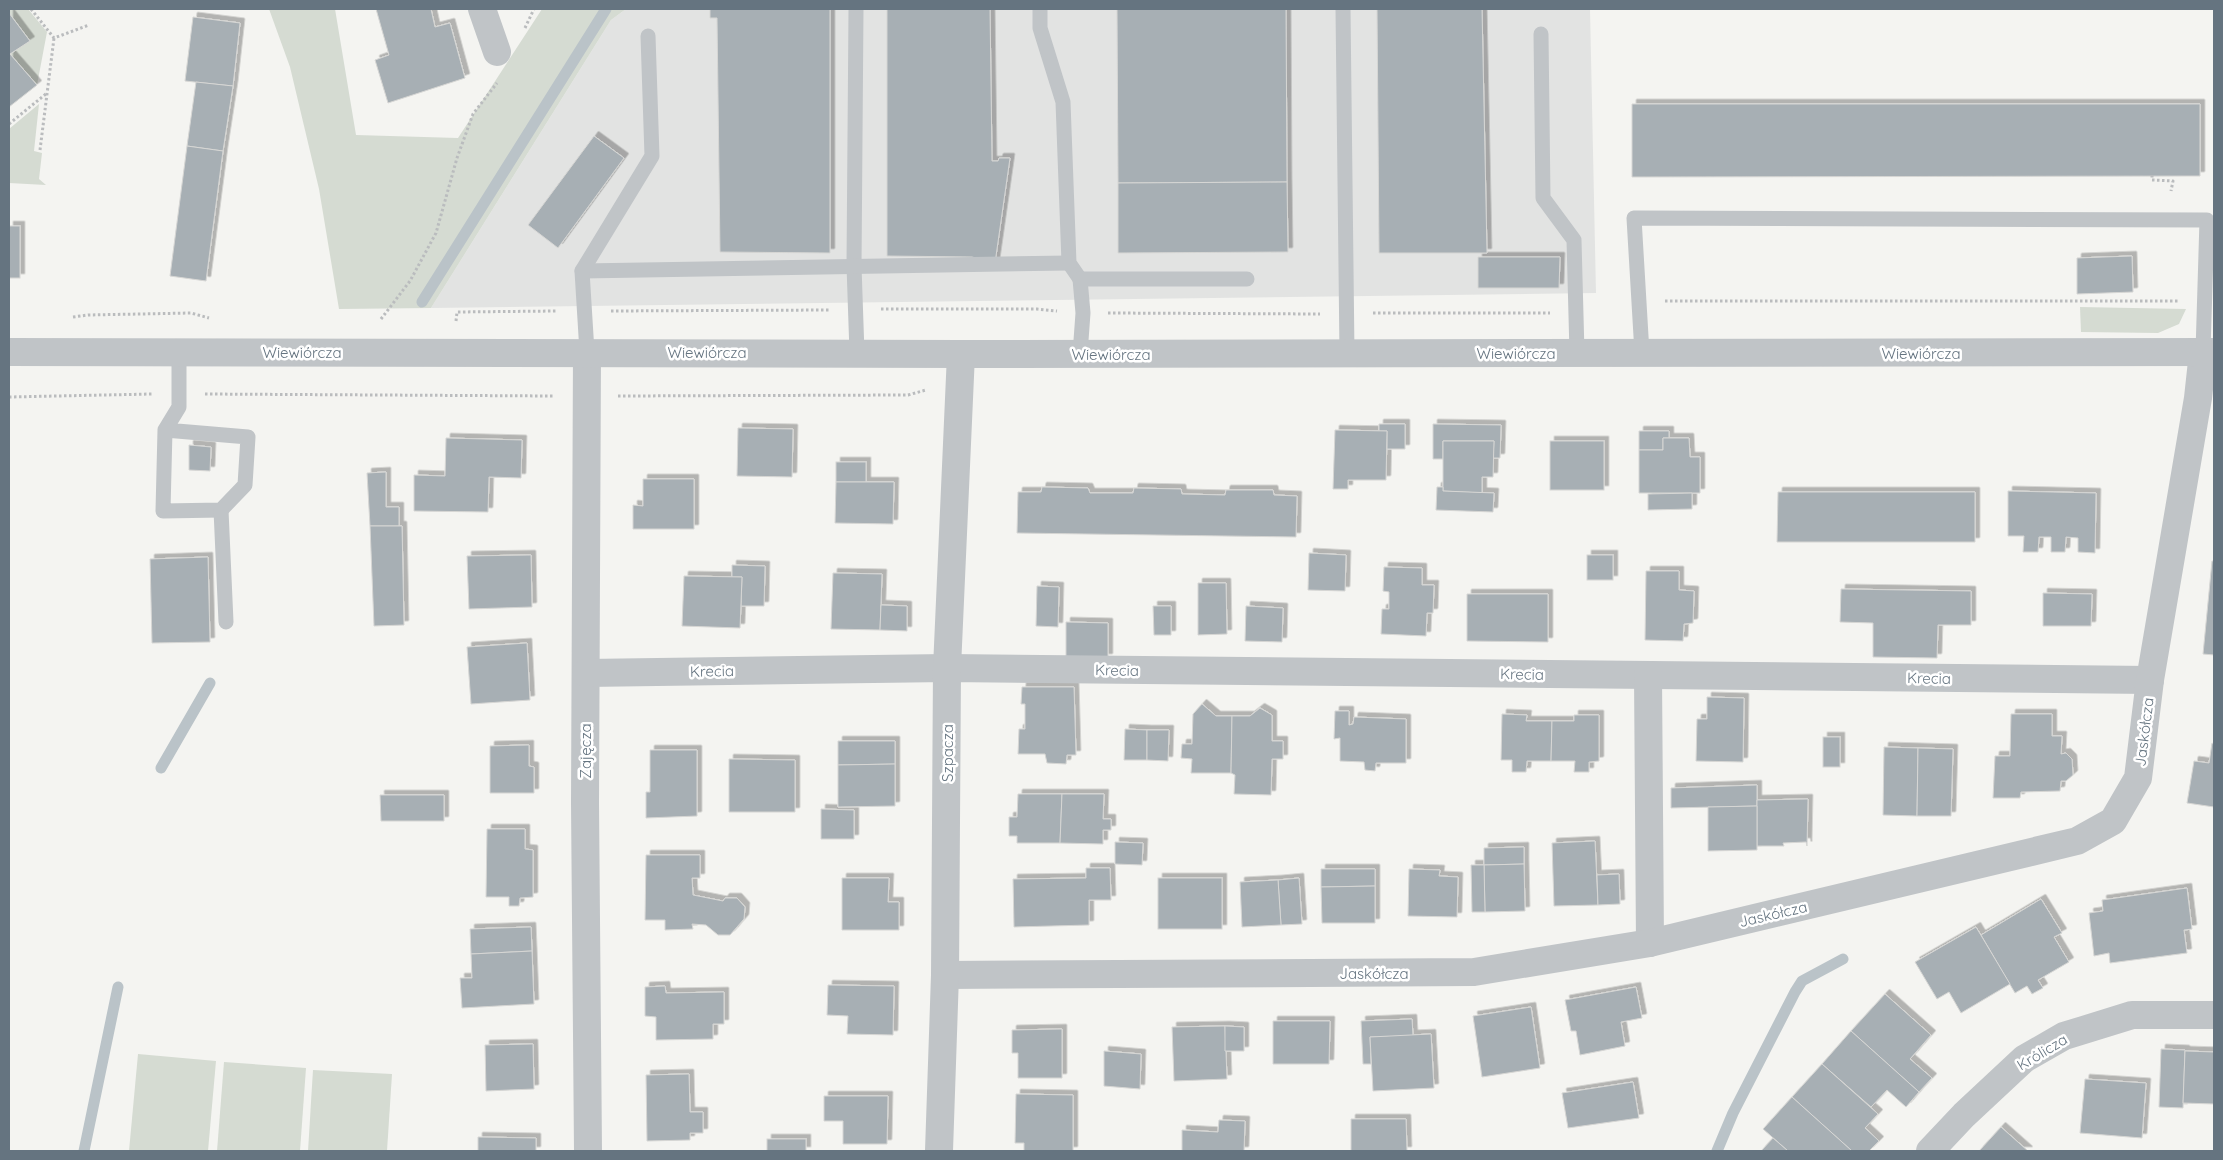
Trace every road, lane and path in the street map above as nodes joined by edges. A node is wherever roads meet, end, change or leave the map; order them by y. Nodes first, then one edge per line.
1 (31, 9) edge
2 (482, 9) edge
3 (856, 9) edge
4 (1040, 9) edge
5 (1343, 9) edge
6 (89, 25) dead end
7 (1540, 34) dead end
8 (648, 36) dead end
9 (54, 38) junction
10 (497, 52) dead end
11 (495, 88) dead end
12 (47, 93) junction
13 (9, 124) edge
14 (40, 150) dead end
15 (2152, 175) dead end
16 (2173, 181) dead end
17 (2211, 220) edge
18 (1069, 263) junction
19 (854, 266) junction
20 (582, 271) junction
21 (1080, 279) junction
22 (1247, 279) dead end
23 (1639, 301) junction
24 (2205, 301) junction
25 (375, 327) dead end
26 (9, 352) edge
27 (179, 352) junction
28 (587, 352) junction
29 (2209, 352) edge
30 (857, 353) junction
31 (1577, 353) junction
32 (1642, 353) junction
33 (961, 354) junction
34 (1080, 354) junction
35 (1347, 354) junction
36 (960, 388) junction
37 (179, 394) junction
38 (586, 396) junction
39 (9, 397) edge
40 (165, 430) junction
41 (221, 510) junction
42 (226, 622) dead end
43 (947, 668) junction
44 (586, 673) junction
45 (1648, 675) junction
46 (2150, 680) junction
47 (1650, 943) junction
48 (945, 974) junction
49 (2214, 1015) edge
50 (588, 1151) edge
51 (940, 1151) edge
52 (1930, 1151) edge

1 - 9 path
2 - 10 street
3 - 19 lane
4 - 18 lane
5 - 35 lane
6 - 9 path
7 - 31 lane
8 - 20 lane
9 - 12 path
11 - 25 path
12 - 13 path
12 - 14 path
15 - 16 path
17 - 23 lane
17 - 24 lane
18 - 19 lane
18 - 21 lane
19 - 20 lane
19 - 30 lane
20 - 28 lane
21 - 22 lane
21 - 34 lane
23 - 24 path
23 - 32 lane
24 - 29 lane
26 - 27 street, Wiewiórcza
27 - 28 street, Wiewiórcza
27 - 37 lane
28 - 30 street, Wiewiórcza
28 - 38 street, Zajęcza
29 - 32 street, Wiewiórcza
29 - 46 street, Jaskółcza
30 - 33 street, Wiewiórcza
31 - 32 street, Wiewiórcza
31 - 35 street, Wiewiórcza
33 - 34 street, Wiewiórcza
33 - 36 street, Szpacza
34 - 35 street, Wiewiórcza
36 - 38 path
36 - 43 street, Szpacza
37 - 38 path
37 - 39 path
37 - 40 lane
38 - 44 street, Zajęcza
40 - 41 lane
40 - 41 lane
41 - 42 lane
43 - 44 street, Krecia
43 - 45 street, Krecia
43 - 48 street, Szpacza
44 - 50 street, Zajęcza
45 - 46 street, Krecia
45 - 47 street
46 - 47 street, Jaskółcza
47 - 48 street, Jaskółcza
48 - 51 street, Szpacza
49 - 52 street, Królicza

